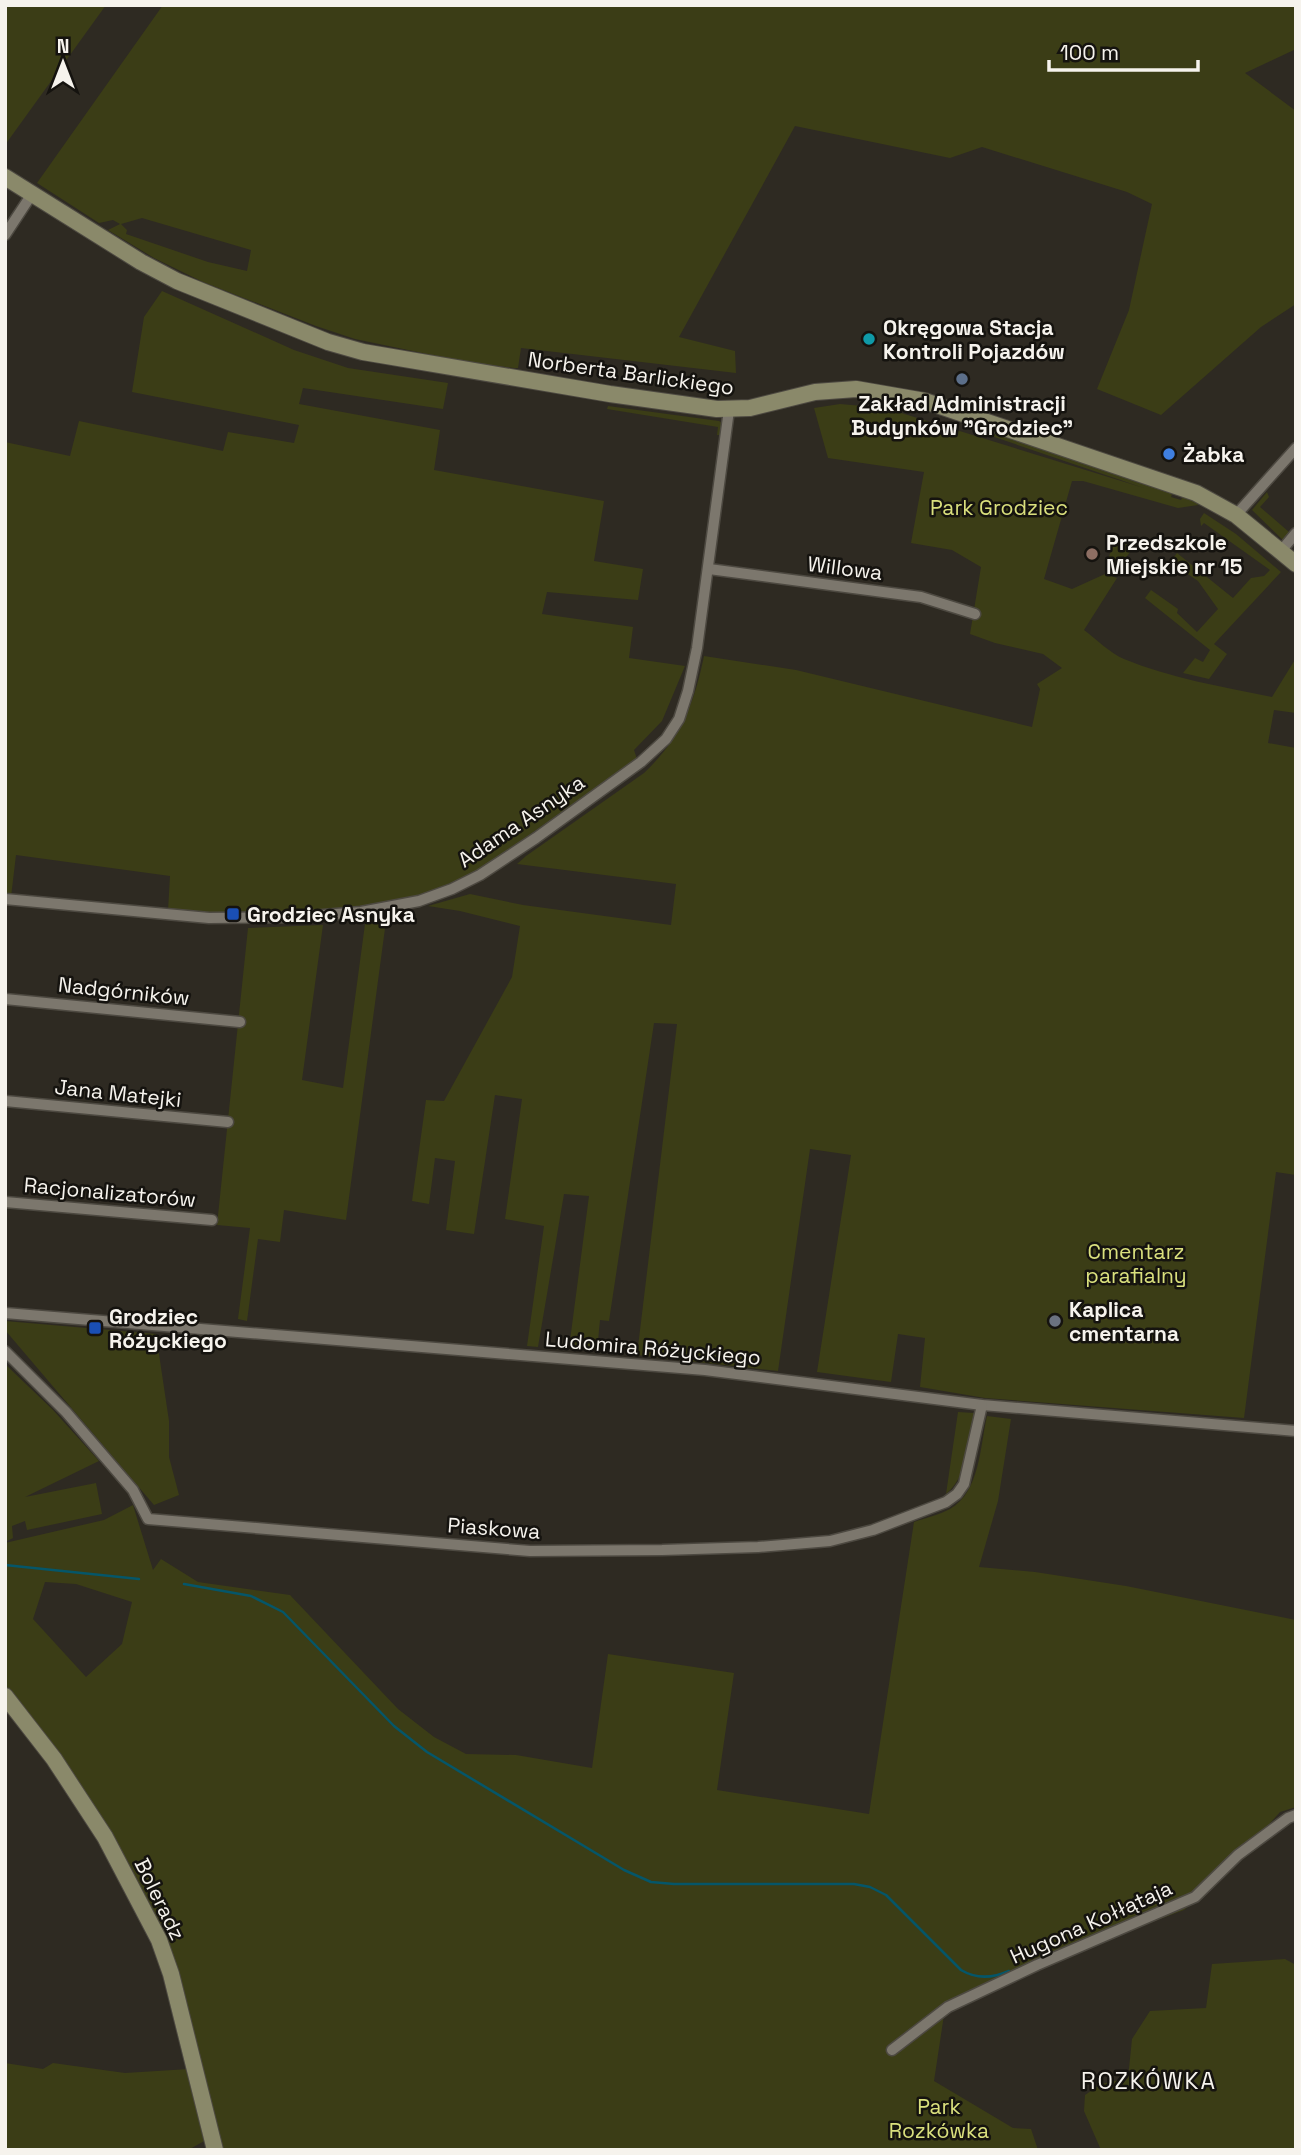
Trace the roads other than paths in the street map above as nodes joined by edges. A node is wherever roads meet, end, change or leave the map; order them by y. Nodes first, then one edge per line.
1 (5, 177) edge
2 (32, 194) junction
3 (5, 235) edge
4 (729, 410) junction
5 (1296, 448) edge
6 (1236, 515) junction
7 (1296, 533) edge
8 (1281, 551) junction
9 (1296, 564) edge
10 (709, 569) junction
11 (975, 614) dead end
12 (5, 899) edge
13 (5, 999) edge
14 (240, 1022) dead end
15 (5, 1101) edge
16 (228, 1122) dead end
17 (5, 1202) edge
18 (212, 1220) dead end
19 (5, 1313) edge
20 (5, 1351) edge
21 (982, 1405) junction
22 (1296, 1431) edge
23 (5, 1696) edge
24 (1296, 1815) edge
25 (892, 2050) dead end
26 (215, 2150) edge

1 - 2 street, Norberta Barlickiego
2 - 3 street
2 - 4 street, Norberta Barlickiego
4 - 6 street, Norberta Barlickiego
4 - 10 street, Adama Asnyka
5 - 6 street
6 - 8 street, Norberta Barlickiego
7 - 8 street
8 - 9 street, Norberta Barlickiego
10 - 11 street, Willowa
10 - 12 street, Adama Asnyka
13 - 14 street, Nadgórników
15 - 16 street, Jana Matejki
17 - 18 street, Racjonalizatorów
19 - 21 street, Ludomira Różyckiego
20 - 21 street, Piaskowa
21 - 22 street, Ludomira Różyckiego
23 - 26 street, Boleradz
24 - 25 street, Hugona Kołłątaja

